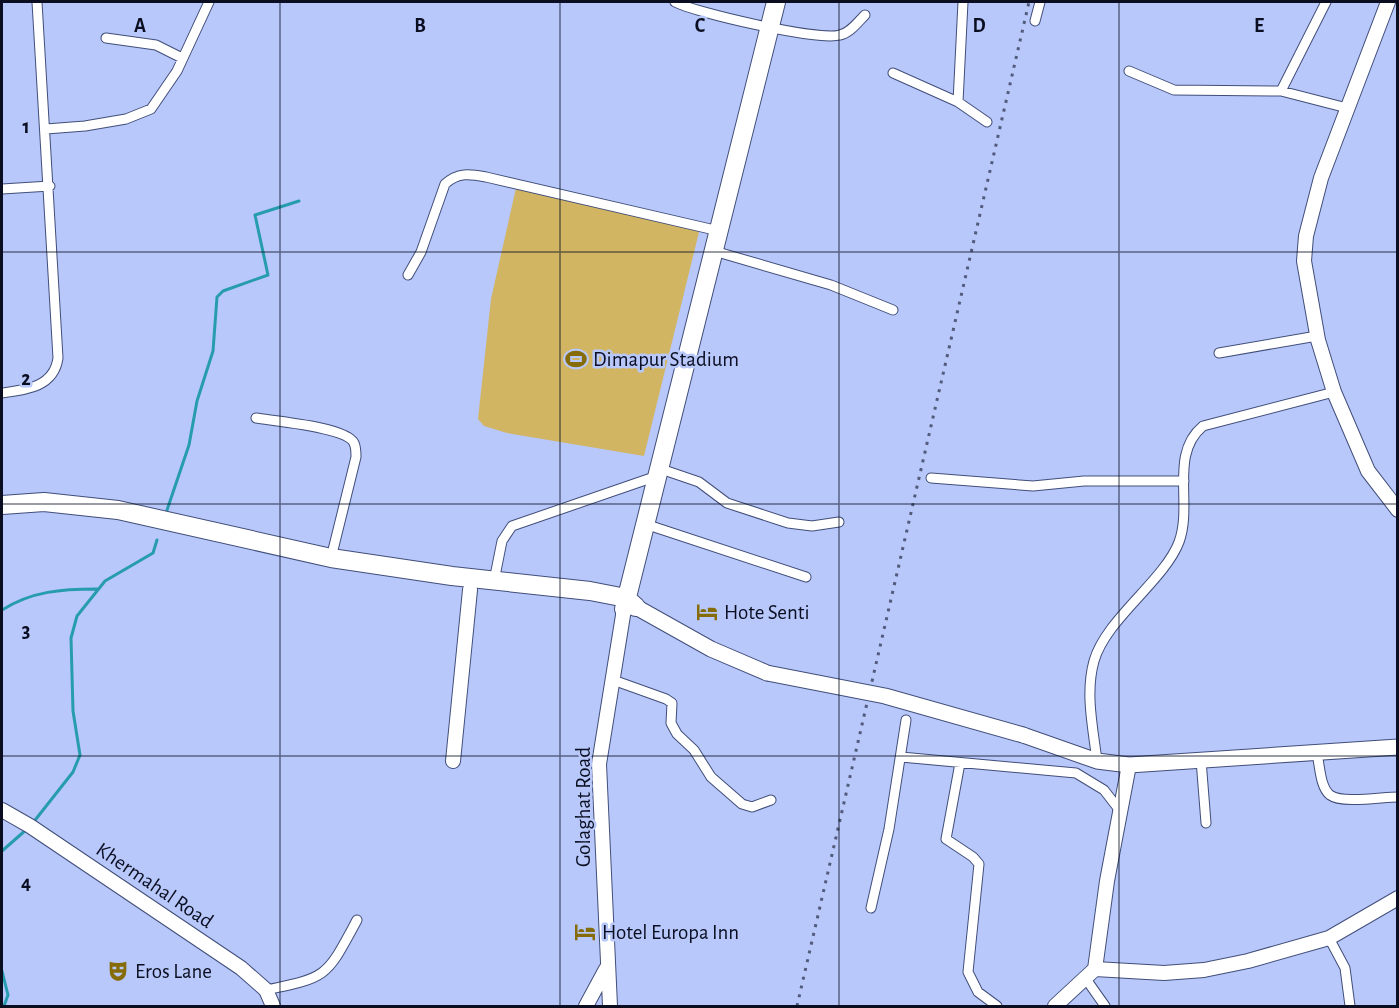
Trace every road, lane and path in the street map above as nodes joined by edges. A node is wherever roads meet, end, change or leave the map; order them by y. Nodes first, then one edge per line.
1 (37, 2) edge
2 (209, 2) edge
3 (675, 2) edge
4 (776, 2) edge
5 (963, 2) edge
6 (1040, 2) edge
7 (1326, 2) edge
8 (1388, 2) edge
9 (865, 15) dead end
10 (1035, 21) dead end
11 (769, 28) junction
12 (106, 38) dead end
13 (182, 58) junction
14 (1129, 70) dead end
15 (893, 73) dead end
16 (1281, 91) junction
17 (958, 102) junction
18 (1347, 108) junction
19 (987, 122) dead end
20 (46, 129) junction
21 (50, 186) junction
22 (2, 189) edge
23 (719, 231) junction
24 (714, 251) junction
25 (408, 275) dead end
26 (893, 310) dead end
27 (1317, 336) junction
28 (1219, 353) dead end
29 (1334, 392) junction
30 (2, 393) edge
31 (256, 418) dead end
32 (658, 472) junction
33 (931, 478) dead end
34 (1184, 481) junction
35 (2, 505) edge
36 (1398, 510) edge
37 (2, 515) edge
38 (839, 522) dead end
39 (645, 524) junction
40 (331, 558) junction
41 (806, 577) dead end
42 (494, 581) junction
43 (470, 590) junction
44 (629, 605) junction
45 (613, 681) junction
46 (906, 720) dead end
47 (1398, 747) edge
48 (1317, 754) junction
49 (901, 758) junction
50 (1200, 760) junction
51 (453, 761) dead end
52 (1097, 761) junction
53 (960, 763) junction
54 (1129, 765) junction
55 (1398, 797) edge
56 (771, 800) dead end
57 (2, 810) edge
58 (1121, 812) junction
59 (1206, 823) dead end
60 (1398, 898) edge
61 (871, 908) dead end
62 (357, 920) dead end
63 (1329, 938) junction
64 (606, 969) junction
65 (1090, 974) junction
66 (266, 990) junction
67 (273, 1006) edge
68 (586, 1006) edge
69 (610, 1006) edge
70 (997, 1006) edge
71 (1055, 1006) edge
72 (1105, 1006) edge
73 (1350, 1006) edge

1 - 20 street
2 - 13 street
3 - 11 street
4 - 11 highway
5 - 17 street
6 - 10 street
7 - 16 street
8 - 18 street
9 - 11 street
11 - 23 highway
12 - 13 street
13 - 20 street
14 - 16 street
15 - 17 street
16 - 18 street
17 - 19 street
18 - 27 street
20 - 21 street
21 - 22 street
21 - 30 street
23 - 24 highway
23 - 25 street
24 - 26 street
24 - 32 highway
27 - 28 street
27 - 29 street
29 - 34 street
29 - 36 street
31 - 40 street
32 - 38 street
32 - 39 highway
32 - 42 street
33 - 34 street
34 - 52 street
35 - 40 highway
37 - 43 highway
39 - 41 street
39 - 44 highway
40 - 42 highway
42 - 44 highway
43 - 44 highway
43 - 51 street
44 - 45 street, Golaghat Road
44 - 52 main road, bridge
45 - 56 street
45 - 64 street, Golaghat Road
46 - 49 street
47 - 48 main road
48 - 50 main road
48 - 55 street
49 - 53 street
49 - 61 street
50 - 54 main road
50 - 59 street
52 - 54 main road
53 - 58 street
53 - 70 street
54 - 58 street
57 - 66 street, Khermahal Road
58 - 65 street
60 - 63 street
62 - 66 street
63 - 65 street
63 - 73 street
64 - 68 street
64 - 69 street, Golaghat Road
65 - 71 street
65 - 72 street
66 - 67 street, Khermahal Road

